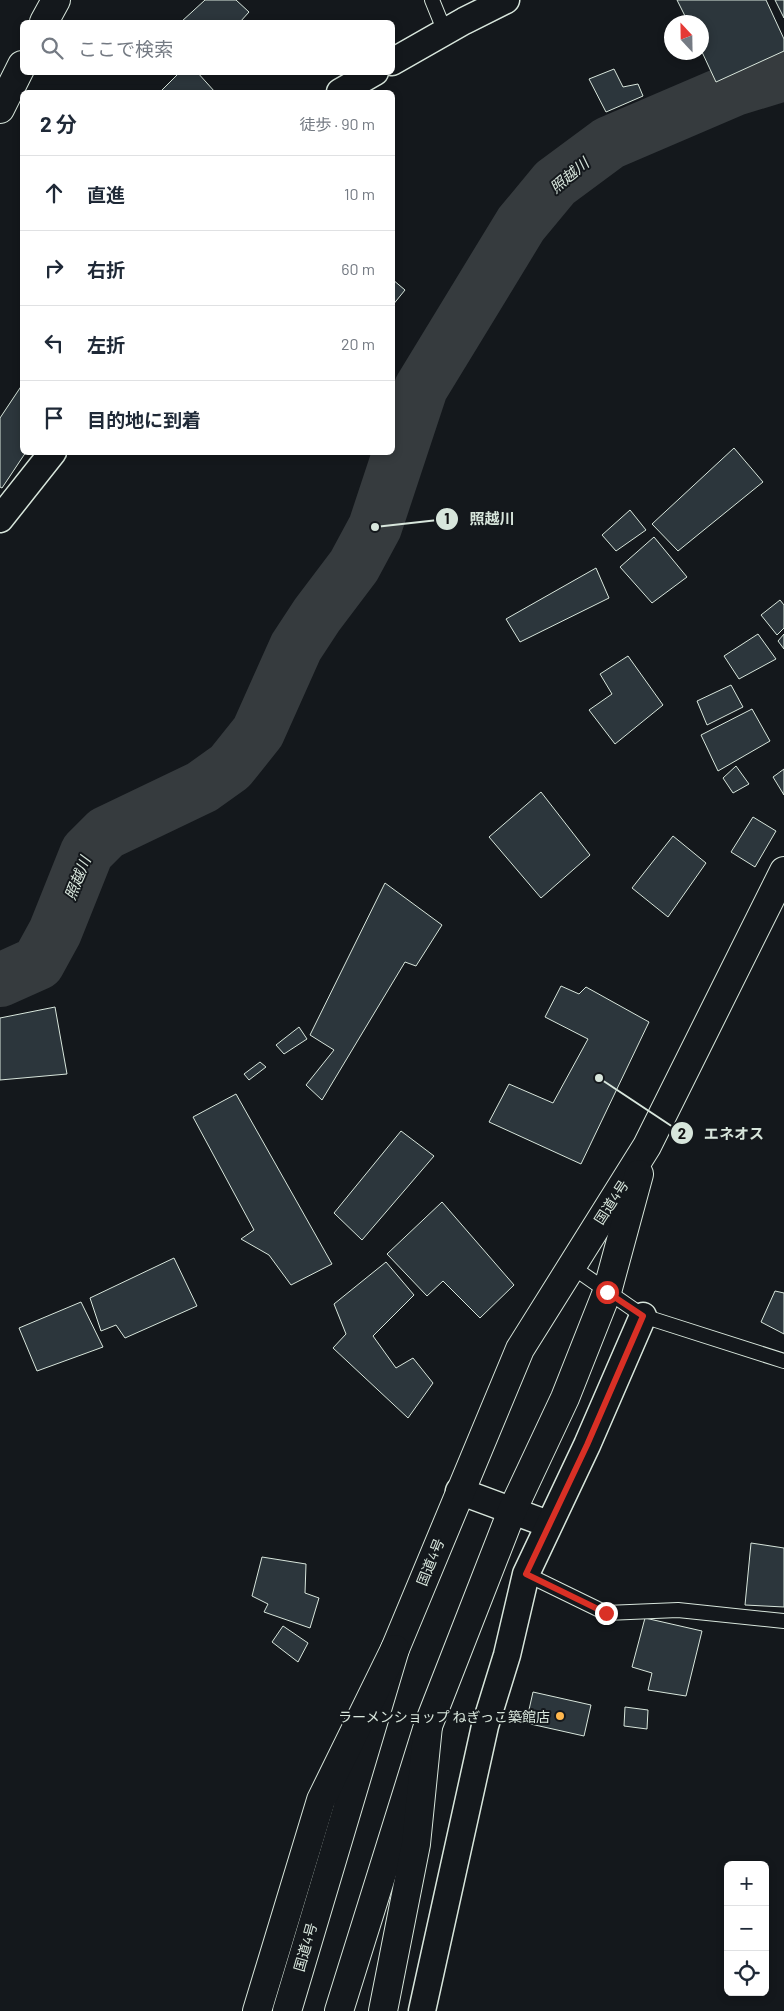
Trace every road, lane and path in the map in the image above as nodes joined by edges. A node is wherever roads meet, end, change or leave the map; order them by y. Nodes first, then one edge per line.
1 (56, 0) edge
2 (432, 0) edge
3 (506, 0) edge
4 (45, 20) edge
5 (445, 32) junction
6 (395, 60) edge
7 (20, 69) edge
8 (370, 75) edge
9 (344, 90) edge
10 (0, 109) edge
11 (51, 455) edge
12 (0, 519) edge
13 (784, 871) edge
14 (647, 1146) junction
15 (571, 1266) junction
16 (607, 1292) junction
17 (643, 1316) junction
18 (784, 1361) edge
19 (459, 1491) junction
20 (512, 1510) junction
21 (548, 1524) junction
22 (526, 1574) junction
23 (784, 1621) edge
24 (395, 1648) junction
25 (428, 1726) junction
26 (257, 2011) edge
27 (287, 2011) edge
28 (339, 2011) edge
29 (383, 2011) edge
30 (422, 2011) edge

1 - 4 highway
2 - 5 lane
3 - 5 street
5 - 6 street
7 - 10 highway
8 - 9 street
11 - 12 street
13 - 14 highway, 国道4号
14 - 15 highway, 国道4号
14 - 16 highway, 国道4号
15 - 16 lane
15 - 19 highway, 国道4号
16 - 17 lane
16 - 20 highway, 国道4号
17 - 18 lane
17 - 21 street
19 - 20 street
19 - 24 highway, 国道4号
20 - 21 street
20 - 25 highway, 国道4号
21 - 22 street
22 - 23 lane
22 - 30 street
24 - 26 highway
24 - 27 highway, 国道4号
25 - 28 highway, 国道4号
25 - 29 highway

